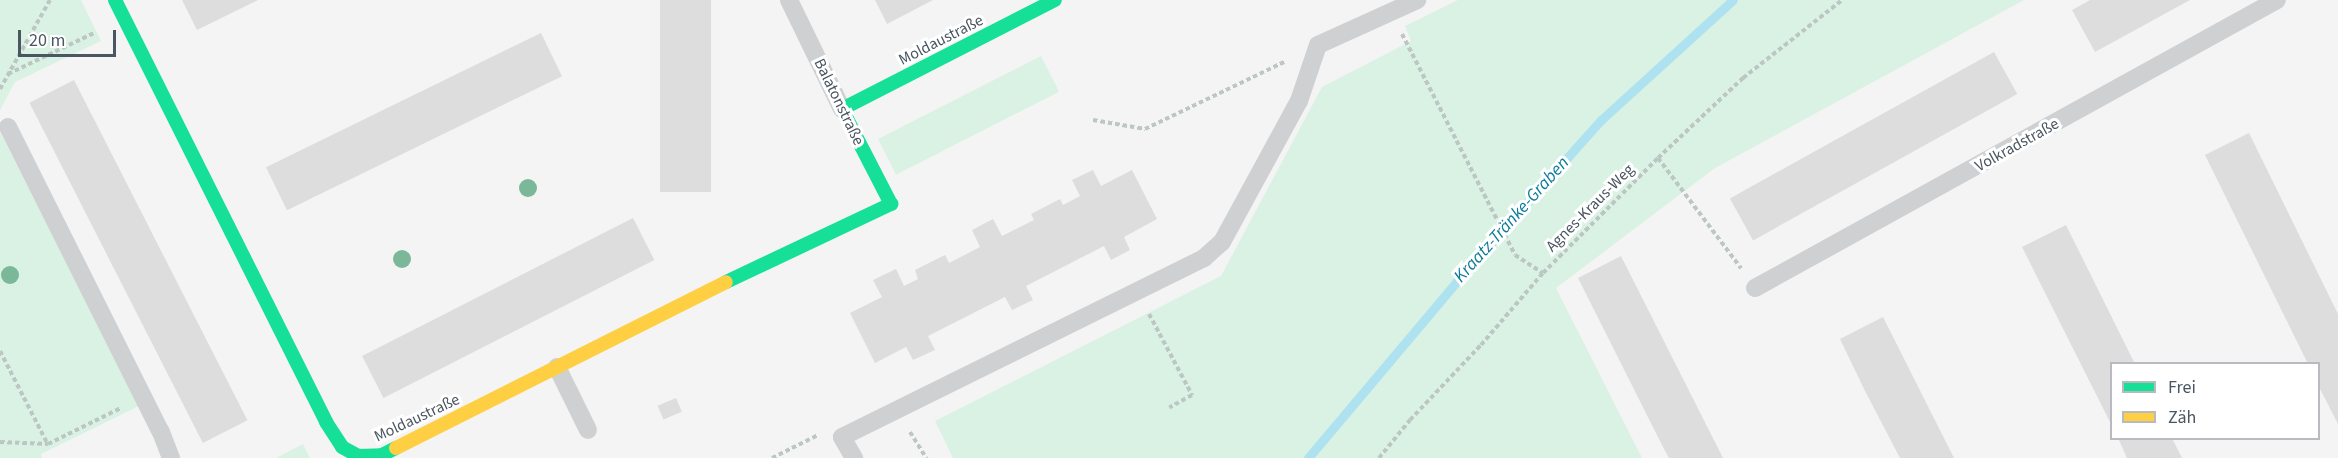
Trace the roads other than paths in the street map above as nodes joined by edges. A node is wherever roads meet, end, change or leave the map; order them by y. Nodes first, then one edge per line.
1 (115, 0) edge
2 (789, 0) edge
3 (1055, 0) edge
4 (1417, 0) edge
5 (2277, 0) edge
6 (842, 109) junction
7 (8, 127) dead end
8 (891, 204) joint
9 (1755, 288) road end
10 (557, 367) junction
11 (588, 430) dead end
12 (171, 458) edge
13 (854, 458) edge

1 - 10 street, Moldaustraße
2 - 6 lane, Balatonstraße
3 - 6 street, Moldaustraße
4 - 13 lane
5 - 9 lane, Volkradstraße
6 - 8 street, Balatonstraße
7 - 12 lane
8 - 10 street, Moldaustraße
10 - 11 lane

